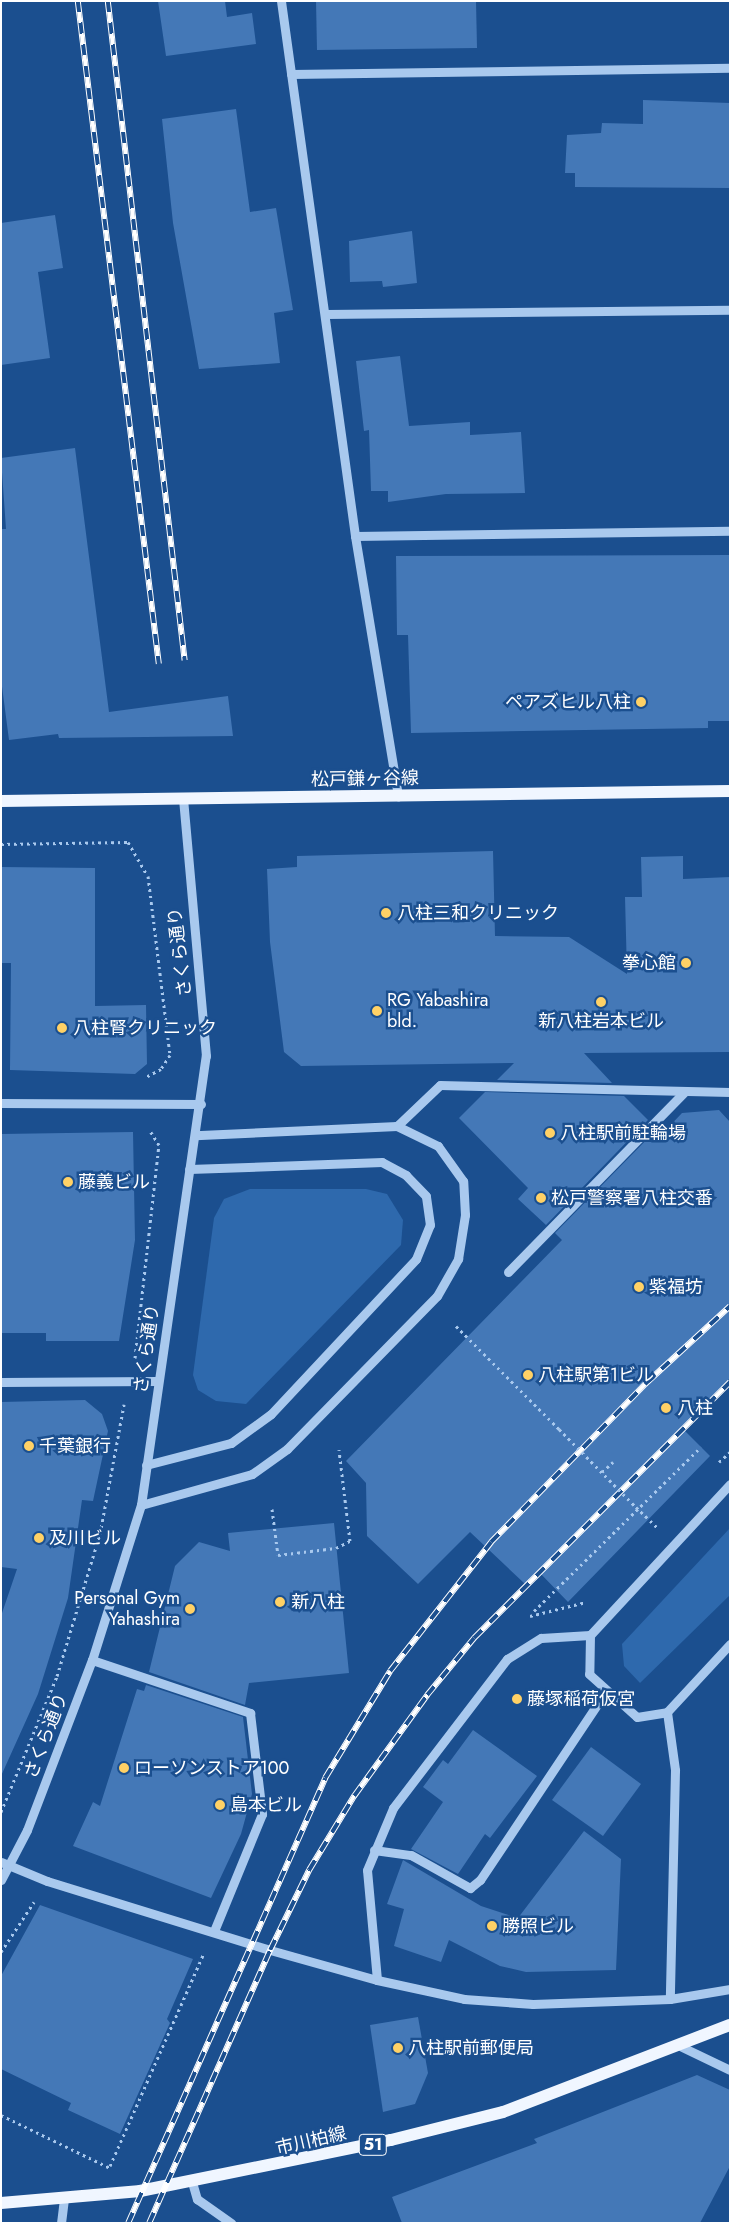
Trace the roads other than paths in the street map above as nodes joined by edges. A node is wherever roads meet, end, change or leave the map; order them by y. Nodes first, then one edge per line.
1 (280, 1) edge
2 (730, 68) edge
3 (291, 74) junction
4 (730, 310) edge
5 (326, 314) junction
6 (730, 531) edge
7 (355, 536) junction
8 (730, 791) edge
9 (398, 796) junction
10 (1, 800) edge
11 (183, 800) junction
12 (685, 1091) junction
13 (730, 1092) edge
14 (1, 1103) edge
15 (201, 1104) junction
16 (397, 1126) junction
17 (195, 1135) junction
18 (189, 1169) junction
19 (508, 1272) dead end
20 (158, 1381) junction
21 (1, 1382) edge
22 (146, 1465) junction
23 (730, 1484) edge
24 (141, 1504) junction
25 (590, 1635) junction
26 (730, 1644) edge
27 (92, 1660) junction
28 (606, 1691) junction
29 (667, 1712) junction
30 (374, 1850) junction
31 (5, 1863) edge
32 (1, 1880) edge
33 (214, 1932) junction
34 (377, 1980) junction
35 (730, 1989) edge
36 (670, 1999) junction
37 (730, 2025) edge
38 (682, 2047) junction
39 (730, 2070) edge
40 (192, 2182) junction
41 (64, 2199) junction
42 (1, 2203) edge
43 (61, 2223) edge
44 (231, 2223) edge

1 - 3 street
2 - 3 street
3 - 5 street
4 - 5 street
5 - 7 street
6 - 7 street
7 - 9 street
8 - 9 main road, 松戸鎌ヶ谷線
9 - 11 main road, 松戸鎌ヶ谷線
10 - 11 main road, 松戸鎌ヶ谷線
11 - 15 street, さくら通り
12 - 13 street
12 - 16 street
12 - 19 street
14 - 15 street
15 - 17 street, さくら通り
16 - 17 street
16 - 24 street
17 - 18 street, さくら通り
18 - 20 street, さくら通り
18 - 22 street
20 - 21 street
20 - 22 street, さくら通り
22 - 24 street, さくら通り
23 - 25 street
24 - 27 street, さくら通り
25 - 28 street
25 - 30 street
26 - 29 street
27 - 31 street, さくら通り
27 - 33 street
28 - 29 street
28 - 30 street
29 - 36 street
30 - 34 street
31 - 32 street, さくら通り
31 - 33 street
33 - 34 street
34 - 36 street
35 - 36 street
37 - 38 main road, 市川柏線 / 51
38 - 39 street
38 - 40 main road, 市川柏線 / 51
40 - 41 main road, 市川柏線 / 51
40 - 44 street
41 - 42 main road, 市川柏線 / 51
41 - 43 street

